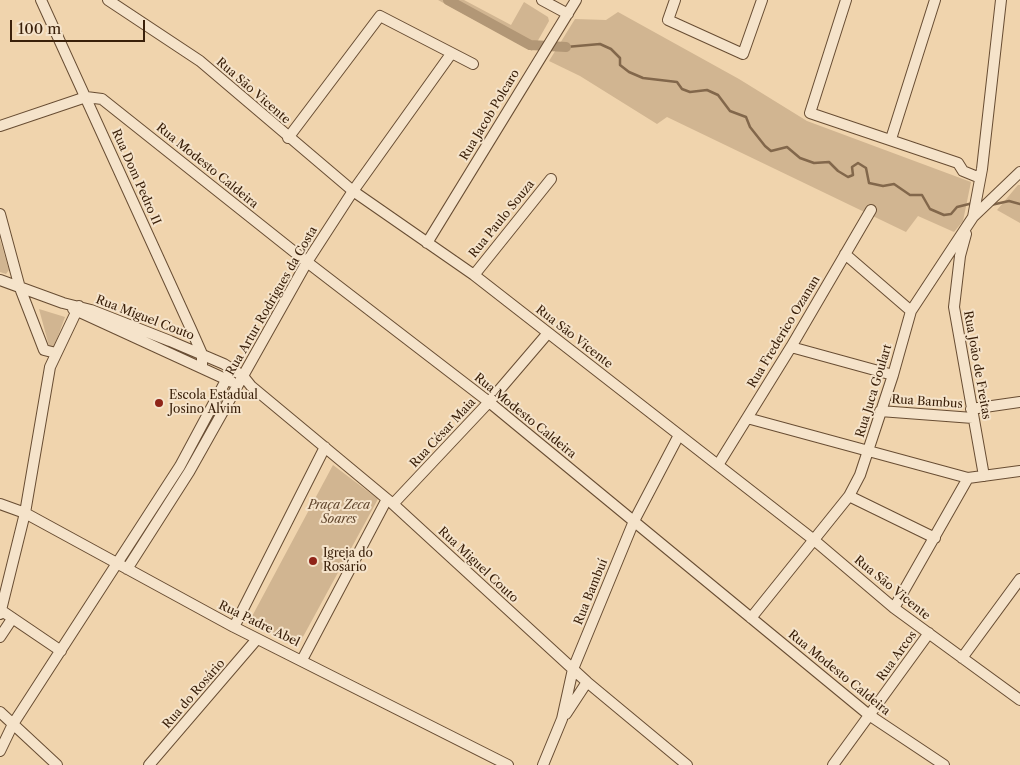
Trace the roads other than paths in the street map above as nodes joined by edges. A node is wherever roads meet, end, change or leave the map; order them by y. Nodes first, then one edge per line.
1 (41, 0) edge
2 (108, 0) edge
3 (542, 0) edge
4 (576, 0) edge
5 (675, 0) edge
6 (762, 0) edge
7 (846, 0) edge
8 (935, 0) edge
9 (1001, 0) edge
10 (568, 14) junction
11 (451, 54) junction
12 (472, 64) dead end
13 (86, 97) junction
14 (0, 126) edge
15 (288, 138) junction
16 (892, 139) junction
17 (1020, 172) edge
18 (551, 179) dead end
19 (980, 183) junction
20 (1001, 190) junction
21 (353, 191) junction
22 (871, 210) dead end
23 (0, 214) edge
24 (974, 217) junction
25 (968, 228) junction
26 (427, 244) junction
27 (844, 254) junction
28 (307, 262) junction
29 (474, 274) junction
30 (0, 280) edge
31 (20, 288) junction
32 (78, 309) junction
33 (911, 311) junction
34 (191, 329) junction
35 (548, 333) junction
36 (174, 342) junction
37 (791, 347) junction
38 (44, 350) junction
39 (56, 353) junction
40 (172, 354) junction
41 (202, 354) junction
42 (50, 367) junction
43 (202, 367) junction
44 (232, 369) junction
45 (893, 375) junction
46 (227, 380) junction
47 (241, 381) junction
48 (489, 402) junction
49 (1020, 402) edge
50 (880, 411) junction
51 (972, 413) junction
52 (747, 418) junction
53 (679, 434) junction
54 (326, 447) junction
55 (868, 452) junction
56 (718, 465) junction
57 (184, 469) junction
58 (1020, 471) edge
59 (984, 476) junction
60 (968, 478) junction
61 (849, 496) junction
62 (390, 501) junction
63 (0, 504) edge
64 (25, 513) junction
65 (634, 521) junction
66 (935, 538) junction
67 (814, 540) junction
68 (122, 567) junction
69 (1019, 583) edge
70 (894, 608) junction
71 (1, 612) edge
72 (751, 618) junction
73 (12, 619) junction
74 (234, 627) junction
75 (928, 633) junction
76 (0, 637) edge
77 (257, 639) junction
78 (61, 652) junction
79 (962, 658) junction
80 (302, 660) junction
81 (573, 669) junction
82 (587, 682) junction
83 (1020, 700) edge
84 (0, 712) edge
85 (870, 715) junction
86 (562, 719) junction
87 (13, 724) junction
88 (0, 751) edge
89 (672, 761) edge
90 (57, 765) edge
91 (149, 765) edge
92 (508, 765) edge
93 (543, 765) edge
94 (688, 765) edge
95 (833, 765) edge
96 (944, 765) edge

1 - 13 street, Rua Dom Pedro II
2 - 15 street, Rua São Vicente
3 - 10 street
4 - 10 street, Rua Jacob Polcaro
5 - 6 street
7 - 16 street
8 - 16 street
9 - 19 street
10 - 26 street, Rua Jacob Polcaro
11 - 12 street
11 - 15 street
11 - 21 street, Rua Artur Rodrigues da Costa
13 - 14 street
13 - 28 street, Rua Modesto Caldeira
13 - 34 street, Rua Dom Pedro II
15 - 21 street, Rua São Vicente
16 - 19 street
17 - 20 street, Rua Juca Goulart
18 - 29 street, Rua Paulo Souza
19 - 20 street
19 - 24 street
20 - 24 street, Rua Juca Goulart
21 - 26 street, Rua São Vicente
21 - 28 street, Rua Artur Rodrigues da Costa
22 - 27 street, Rua Frederico Ozanan
23 - 31 street
24 - 25 street, Rua Juca Goulart
25 - 33 street, Rua Juca Goulart
25 - 51 street, Rua João de Freitas
26 - 29 street, Rua São Vicente
27 - 33 street
27 - 37 street, Rua Frederico Ozanan
28 - 47 street, Rua Artur Rodrigues da Costa
28 - 48 street, Rua Modesto Caldeira
29 - 35 street, Rua São Vicente
30 - 31 street
31 - 32 street
31 - 38 street
32 - 36 street, Rua Miguel Couto
32 - 39 street
32 - 40 street, Rua Miguel Couto
33 - 45 street, Rua Juca Goulart
34 - 36 street
34 - 41 street, Rua Dom Pedro II
35 - 48 street, Rua César Maia
35 - 53 street, Rua São Vicente
36 - 40 street
36 - 41 street, Rua Miguel Couto
37 - 45 street
37 - 52 street, Rua Frederico Ozanan
38 - 39 street
38 - 42 street
39 - 42 street
40 - 43 street, Rua Miguel Couto
41 - 43 street, Rua Dom Pedro II
41 - 44 street, Rua Miguel Couto
42 - 64 street
43 - 46 street, Rua Miguel Couto
44 - 46 street, Rua Artur Rodrigues da Costa
44 - 47 street, Rua Miguel Couto
45 - 50 street, Rua Juca Goulart
46 - 47 street, Rua Miguel Couto
46 - 57 street, Rua Artur Rodrigues da Costa
47 - 54 street, Rua Miguel Couto
47 - 57 street, Rua Artur Rodrigues da Costa
48 - 62 street, Rua César Maia
48 - 65 street, Rua Modesto Caldeira
49 - 51 street, Rua Bambus
50 - 51 street, Rua Bambus
50 - 55 street, Rua Juca Goulart
51 - 59 street, Rua João de Freitas
52 - 55 street
52 - 56 street, Rua Frederico Ozanan
53 - 56 street, Rua São Vicente
53 - 65 street, Rua Bambuí
54 - 62 street, Rua Miguel Couto
54 - 74 street
55 - 60 street
55 - 61 street, Rua Juca Goulart
56 - 67 street, Rua São Vicente
57 - 68 street, Rua Artur Rodrigues da Costa
58 - 59 street
59 - 60 street
60 - 66 street
61 - 66 street
61 - 67 street, Rua Juca Goulart
62 - 80 street
62 - 81 street, Rua Miguel Couto
63 - 64 street, Rua Padre Abel
64 - 68 street, Rua Padre Abel
64 - 71 street
65 - 72 street, Rua Modesto Caldeira
65 - 81 street, Rua Bambuí
66 - 70 street
67 - 70 street, Rua São Vicente
67 - 72 street, Rua Juca Goulart
68 - 74 street, Rua Padre Abel
68 - 78 street, Rua Artur Rodrigues da Costa
69 - 79 street
70 - 75 street, Rua São Vicente
71 - 73 street
72 - 85 street, Rua Modesto Caldeira
73 - 76 street
73 - 78 street
74 - 77 street, Rua Padre Abel
75 - 79 street, Rua São Vicente
75 - 85 street, Rua Arcos
77 - 80 street, Rua Padre Abel
77 - 91 street, Rua do Rosário
78 - 87 street, Rua Artur Rodrigues da Costa
79 - 83 street, Rua São Vicente
80 - 92 street, Rua Padre Abel
81 - 82 street, Rua Miguel Couto
81 - 86 street, Rua Bambuí
82 - 86 street
82 - 89 street, Rua Miguel Couto
84 - 87 street
85 - 95 street, Rua Arcos
85 - 96 street, Rua Modesto Caldeira
86 - 93 street, Rua Bambuí
87 - 88 street, Rua Artur Rodrigues da Costa
87 - 90 street
89 - 94 street, Rua Miguel Couto

